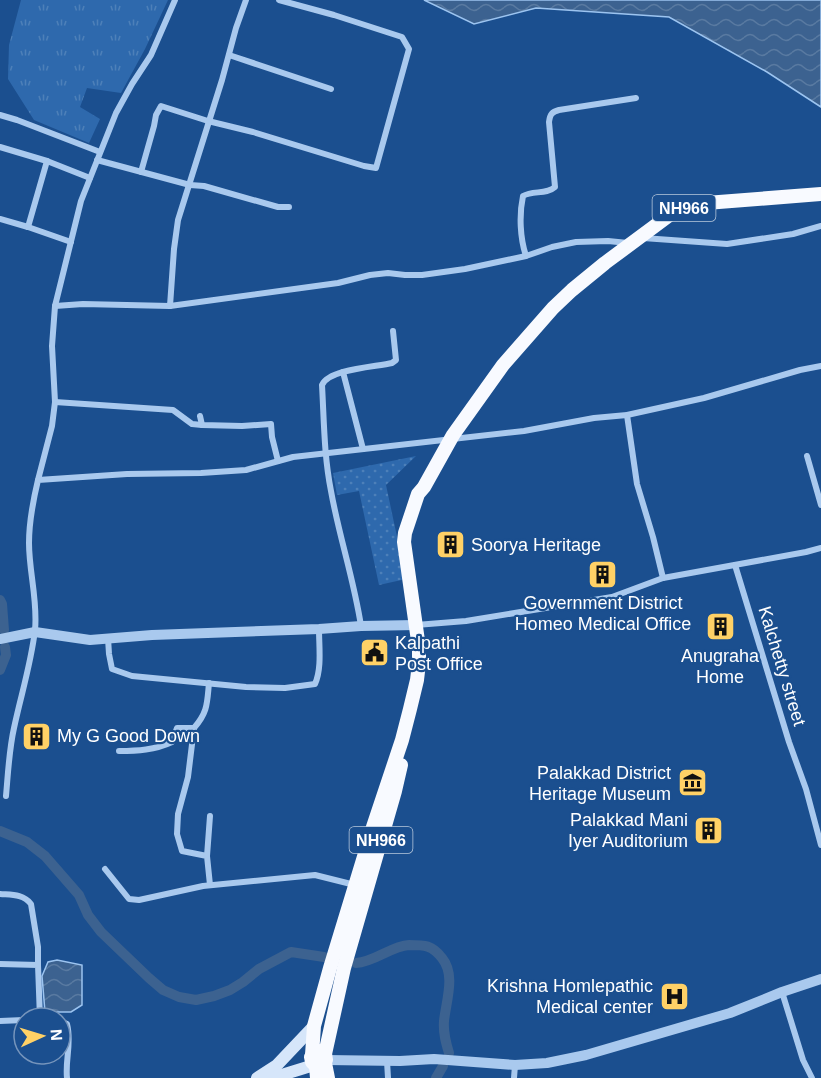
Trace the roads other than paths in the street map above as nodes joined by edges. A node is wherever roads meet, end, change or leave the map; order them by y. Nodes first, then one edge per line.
1 (175, 0) edge
2 (246, 0) edge
3 (279, 0) edge
4 (229, 55) junction
5 (331, 89) dead end
6 (636, 98) dead end
7 (0, 115) edge
8 (208, 121) junction
9 (0, 147) edge
10 (100, 152) junction
11 (97, 160) junction
12 (47, 161) junction
13 (141, 172) junction
14 (90, 178) junction
15 (190, 185) junction
16 (821, 194) edge
17 (289, 207) dead end
18 (0, 219) edge
19 (821, 226) edge
20 (28, 227) junction
21 (635, 241) junction
22 (71, 242) junction
23 (526, 256) junction
24 (55, 306) junction
25 (170, 306) junction
26 (393, 332) dead end
27 (821, 366) edge
28 (344, 372) junction
29 (55, 402) junction
30 (200, 416) dead end
31 (627, 416) junction
32 (202, 424) junction
33 (450, 440) junction
34 (363, 449) junction
35 (326, 454) junction
36 (807, 456) dead end
37 (278, 460) junction
38 (39, 480) junction
39 (821, 505) edge
40 (821, 548) edge
41 (735, 565) junction
42 (663, 578) junction
43 (419, 625) junction
44 (361, 626) junction
45 (319, 629) junction
46 (35, 632) junction
47 (108, 638) junction
48 (0, 639) edge
49 (209, 683) junction
50 (194, 728) junction
51 (119, 751) dead end
52 (6, 796) dead end
53 (210, 816) dead end
54 (821, 845) edge
55 (207, 856) junction
56 (105, 869) dead end
57 (210, 885) junction
58 (356, 885) junction
59 (0, 894) edge
60 (0, 964) edge
61 (38, 965) junction
62 (821, 979) edge
63 (782, 992) junction
64 (40, 1006) edge
65 (314, 1026) junction
66 (387, 1061) junction
67 (319, 1063) edge
68 (515, 1065) junction
69 (257, 1078) edge
70 (272, 1078) edge
71 (328, 1078) edge
72 (388, 1078) edge
73 (514, 1078) edge
74 (812, 1078) edge

1 - 10 street
2 - 4 street
3 - 8 street
4 - 5 street
4 - 8 street
6 - 23 street
7 - 10 street
8 - 13 street
8 - 15 street
9 - 12 street
10 - 11 street
11 - 13 street
11 - 14 street
12 - 14 street
12 - 20 street
13 - 15 street
14 - 22 street
15 - 17 street
15 - 25 street
16 - 21 highway, NH966
18 - 20 street
19 - 21 street
20 - 22 street
21 - 23 street
21 - 33 highway, NH966
22 - 24 street
23 - 25 street
24 - 25 street
24 - 29 street
26 - 28 street
27 - 31 street
28 - 34 street
28 - 35 street
29 - 32 street
29 - 38 street
30 - 32 street
31 - 33 street
31 - 42 street
32 - 37 street
33 - 34 street
33 - 43 highway, NH966
34 - 35 street
35 - 37 street
35 - 44 street
36 - 39 street
37 - 38 street
38 - 46 street
40 - 41 street
41 - 42 street
41 - 54 street, Kalchetty street
42 - 43 street
43 - 44 street
43 - 58 highway, NH966
43 - 67 highway, NH966
44 - 45 street
45 - 47 street
45 - 49 street
46 - 47 street
46 - 48 street
46 - 52 street
47 - 49 street
49 - 50 street
50 - 51 street
50 - 55 street
53 - 55 street
55 - 57 street
56 - 57 street
57 - 58 street
58 - 65 highway, NH966
59 - 61 street
60 - 61 street
61 - 64 street
62 - 63 street
63 - 68 street
63 - 74 street
65 - 67 highway, NH966
65 - 69 main road
66 - 67 street
66 - 68 street
66 - 72 street
67 - 70 main road
67 - 71 highway, NH966
68 - 73 street

